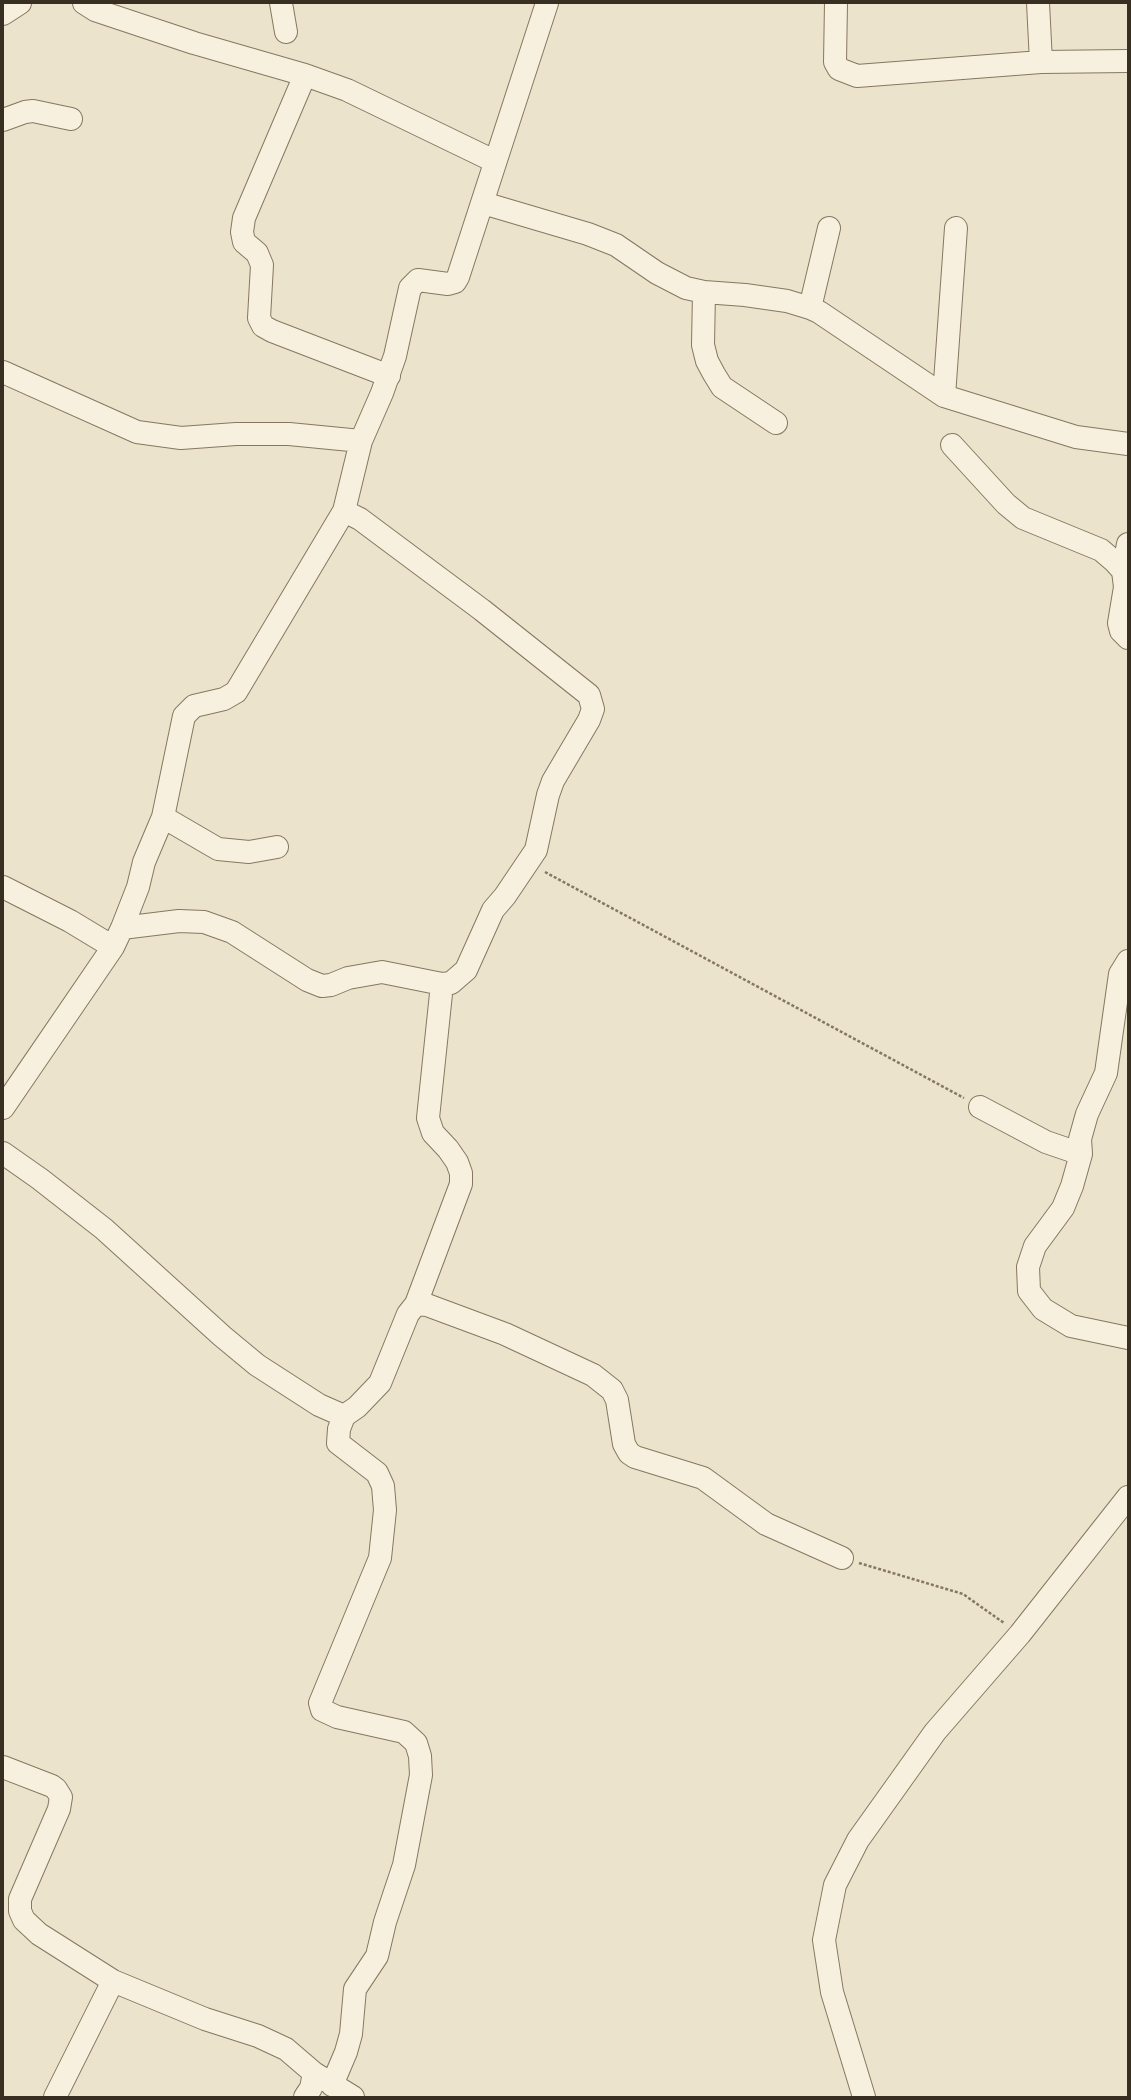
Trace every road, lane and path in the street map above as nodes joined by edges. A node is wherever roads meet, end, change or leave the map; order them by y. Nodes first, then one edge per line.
1 (20, 3) edge
2 (84, 3) edge
3 (281, 3) edge
4 (547, 3) edge
5 (836, 3) edge
6 (1038, 3) edge
7 (3, 14) edge
8 (286, 32) dead end
9 (1128, 61) edge
10 (1041, 62) junction
11 (305, 75) junction
12 (71, 119) dead end
13 (3, 120) edge
14 (494, 161) junction
15 (483, 203) junction
16 (829, 228) dead end
17 (956, 228) dead end
18 (704, 292) junction
19 (810, 308) junction
20 (3, 372) edge
21 (389, 376) junction
22 (944, 396) junction
23 (776, 423) dead end
24 (361, 441) junction
25 (1128, 444) edge
26 (952, 445) dead end
27 (344, 511) junction
28 (1128, 544) edge
29 (1123, 571) junction
30 (1128, 638) edge
31 (163, 817) junction
32 (277, 847) dead end
33 (526, 864) junction
34 (3, 887) edge
35 (118, 938) junction
36 (1128, 961) edge
37 (442, 984) junction
38 (980, 1107) joint
39 (3, 1108) edge
40 (3, 1153) edge
41 (1081, 1154) junction
42 (416, 1304) junction
43 (1128, 1338) edge
44 (344, 1416) junction
45 (1128, 1497) edge
46 (842, 1558) joint
47 (1020, 1634) junction
48 (3, 1767) edge
49 (113, 1981) junction
50 (323, 2079) junction
51 (55, 2097) edge
52 (305, 2097) edge
53 (353, 2097) edge
54 (864, 2097) edge

1 - 7 street
2 - 11 street
3 - 8 street
4 - 14 street
5 - 10 street
6 - 10 street
9 - 10 street
11 - 14 street
11 - 21 street
12 - 13 street
14 - 15 street
15 - 18 street
15 - 21 street
16 - 19 street
17 - 22 street
18 - 19 street
18 - 23 street
19 - 22 street
20 - 24 street
21 - 24 street
22 - 25 street
24 - 27 street
26 - 29 street
27 - 31 street
27 - 33 street
28 - 29 street
29 - 30 street
31 - 32 street
31 - 35 street
33 - 37 street
33 - 38 path
34 - 35 street
35 - 37 street
35 - 39 street
36 - 41 street
37 - 42 street
38 - 41 street
40 - 44 street
41 - 43 street
42 - 44 street
42 - 46 street
44 - 50 street
45 - 47 street
46 - 47 path
47 - 54 street
48 - 49 street
49 - 50 street
49 - 51 street
50 - 52 street
50 - 53 street

